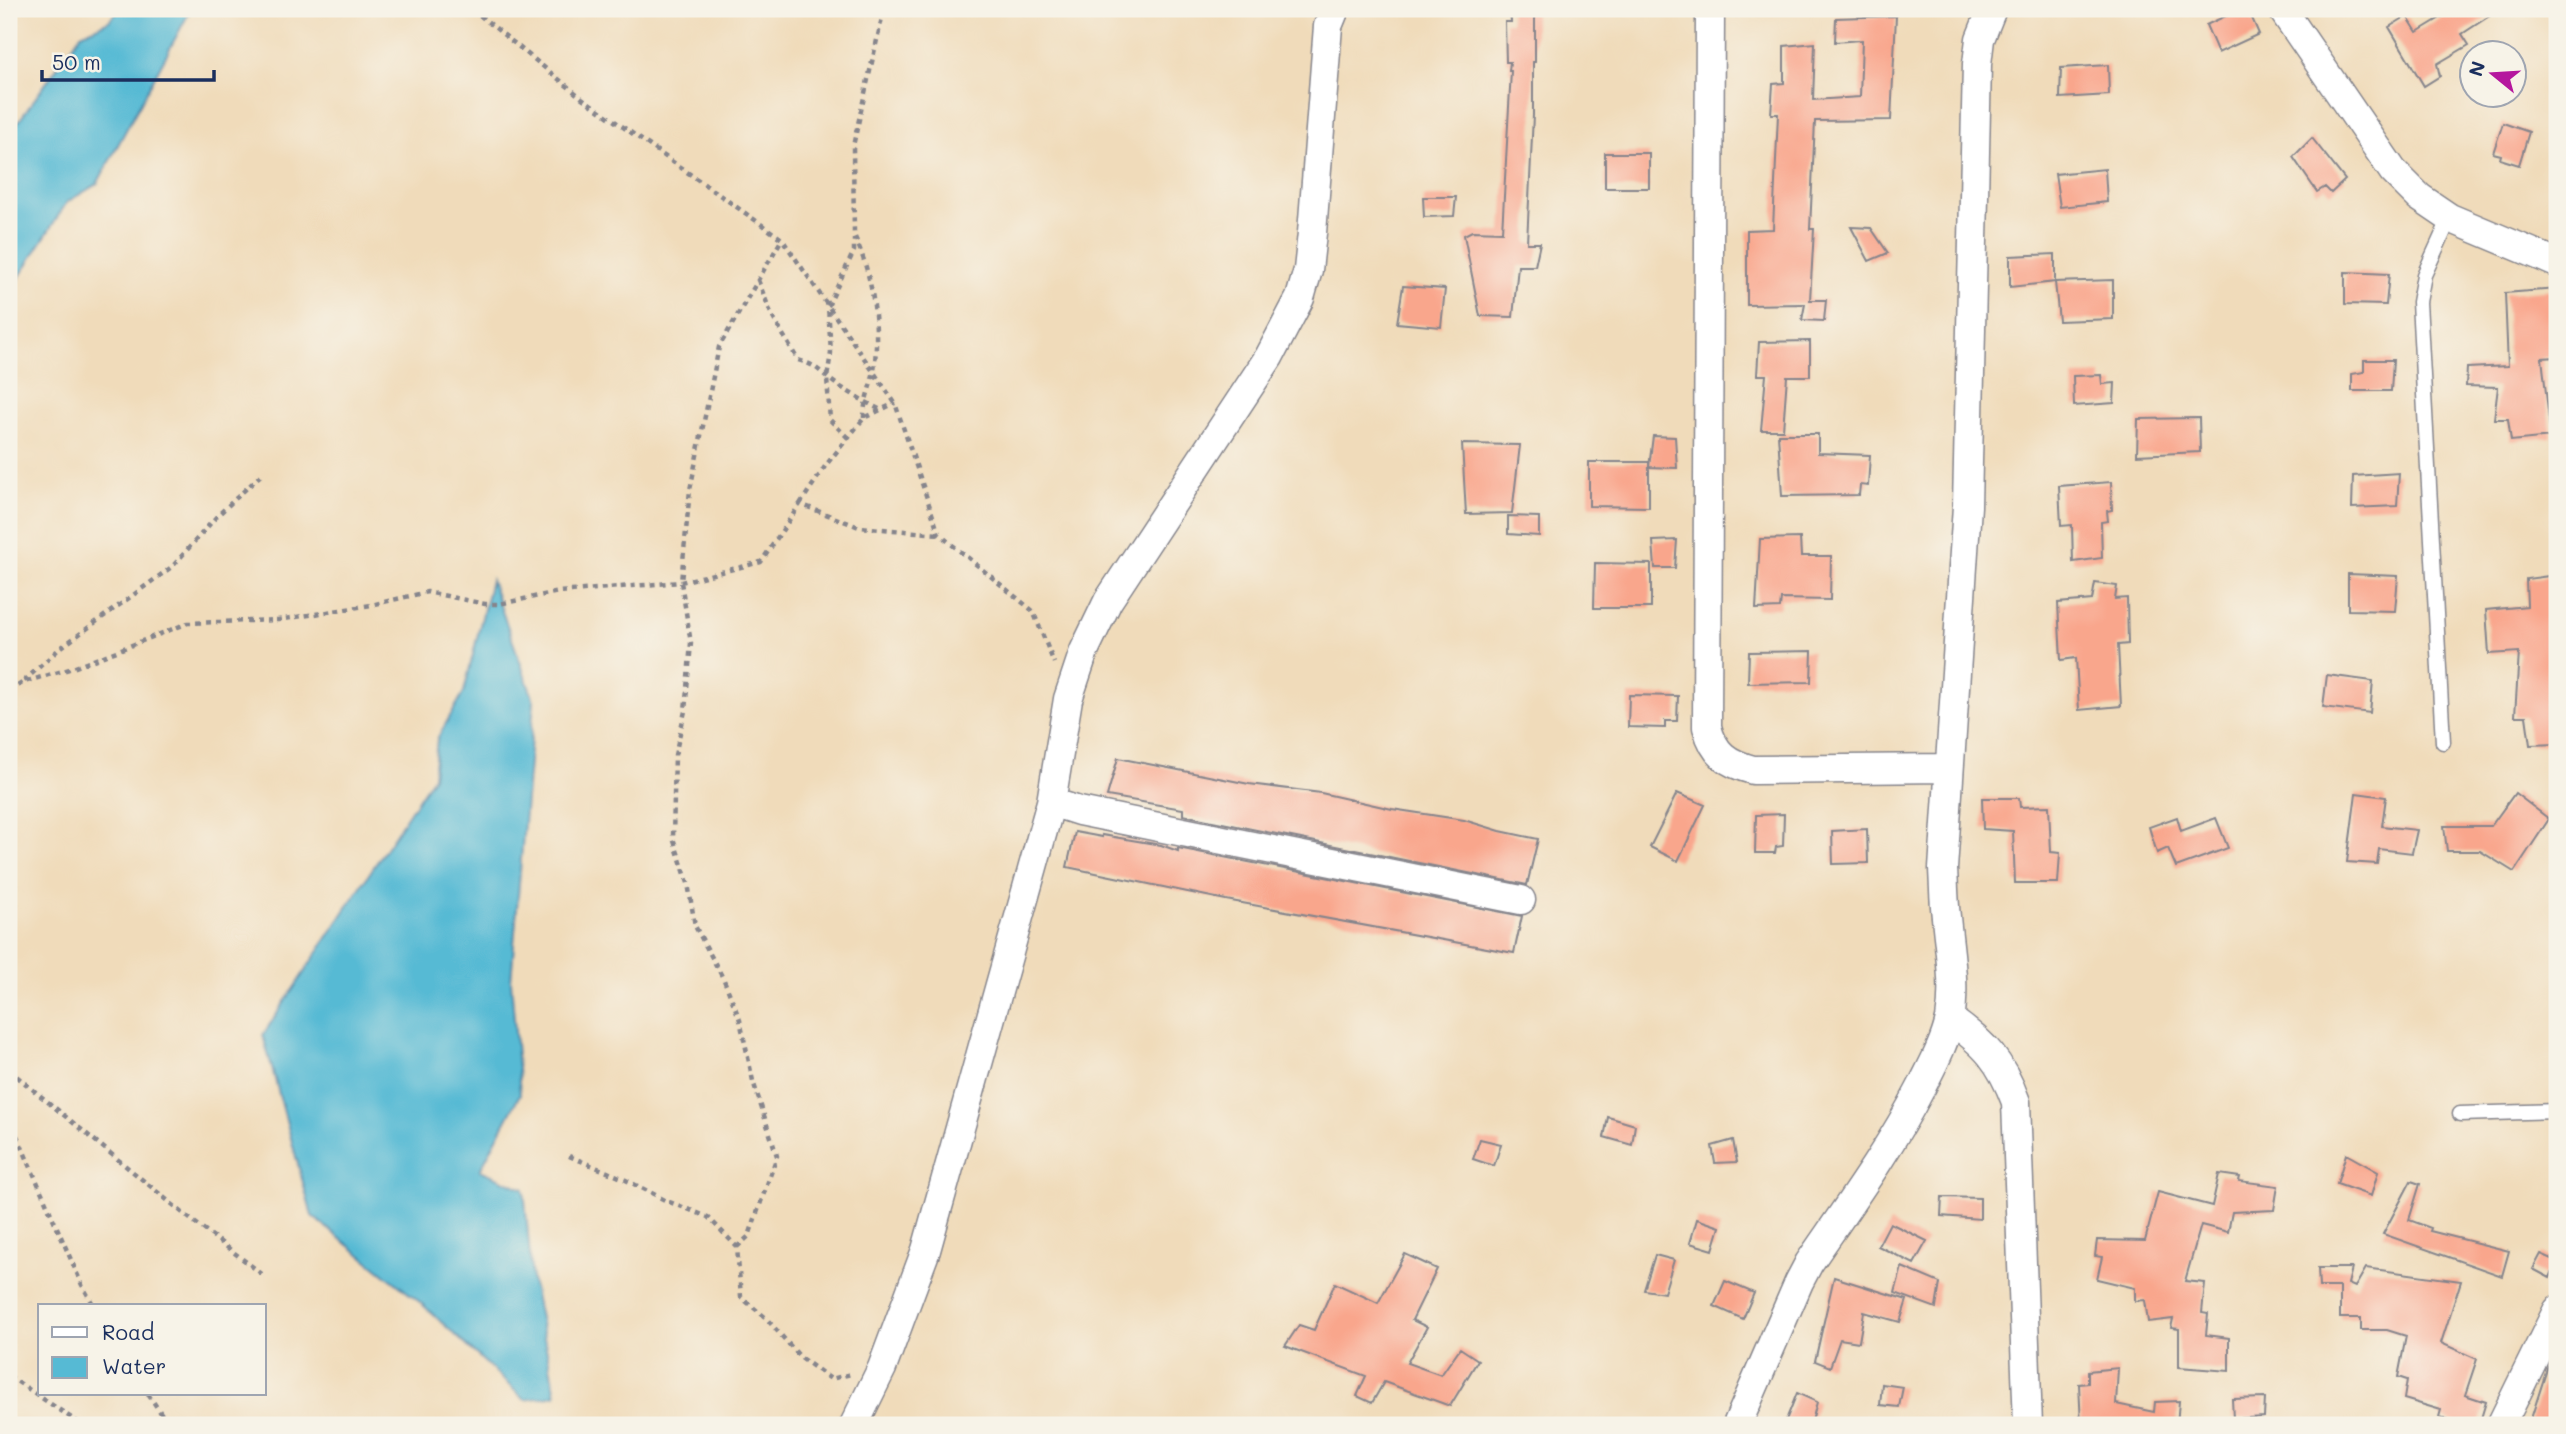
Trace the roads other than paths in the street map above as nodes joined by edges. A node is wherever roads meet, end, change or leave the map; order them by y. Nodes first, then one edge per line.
1 (1335, 9) edge
2 (1710, 9) edge
3 (1992, 9) edge
4 (2282, 9) edge
5 (2450, 218) junction
6 (2557, 263) edge
7 (2443, 741) dead end
8 (1949, 768) junction
9 (1051, 802) junction
10 (1521, 900) dead end
11 (1950, 1019) junction
12 (2557, 1111) edge
13 (2460, 1114) dead end
14 (2557, 1311) edge
15 (854, 1425) edge
16 (1737, 1425) edge
17 (2028, 1425) edge
18 (2501, 1425) edge

1 - 9 street
2 - 8 street
3 - 8 street
4 - 5 street
5 - 6 street
5 - 7 lane
8 - 11 street
9 - 10 street
9 - 15 street
11 - 16 street
11 - 17 street
12 - 13 lane
14 - 18 street

